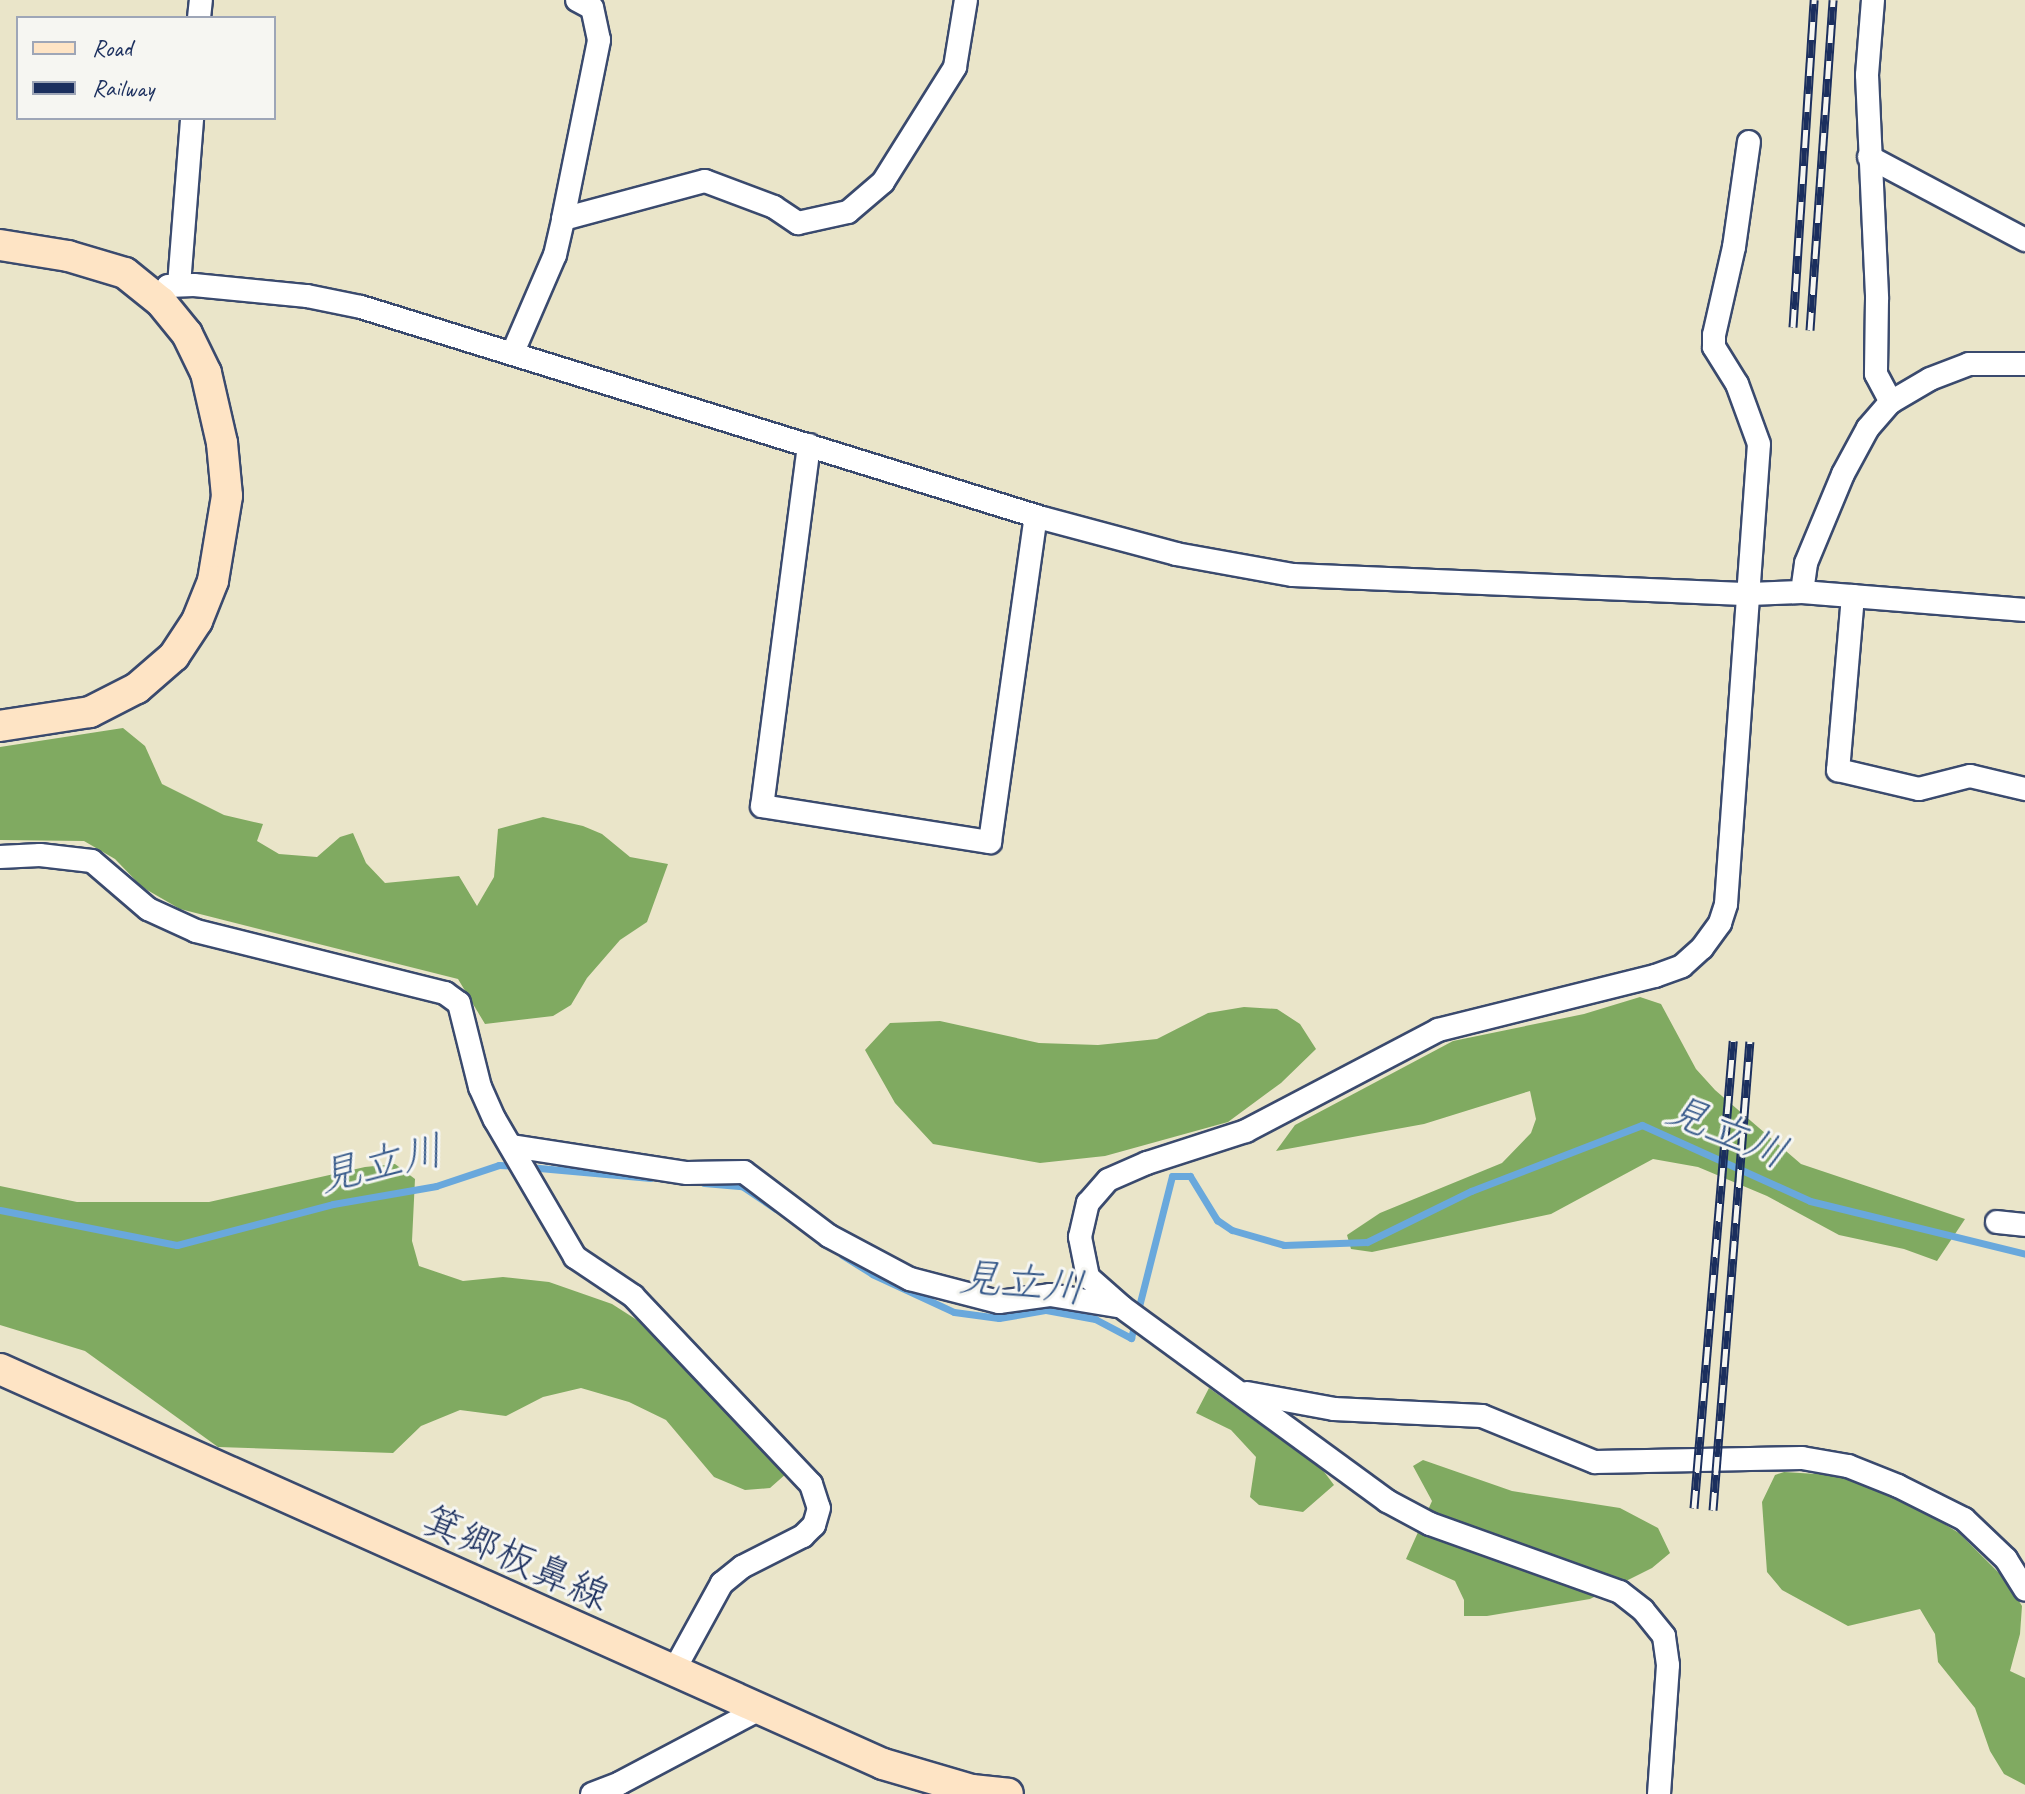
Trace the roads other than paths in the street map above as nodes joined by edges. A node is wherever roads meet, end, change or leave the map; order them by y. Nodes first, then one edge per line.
1 (577, 0) edge
2 (966, 0) edge
3 (1873, 0) edge
4 (192, 120) edge
5 (1749, 142) dead end
6 (1869, 157) junction
7 (563, 219) junction
8 (2025, 240) edge
9 (0, 245) edge
10 (170, 294) junction
11 (513, 352) junction
12 (2025, 364) edge
13 (1891, 402) junction
14 (809, 445) junction
15 (1036, 516) junction
16 (1802, 592) junction
17 (1750, 594) junction
18 (1853, 596) junction
19 (2025, 610) edge
20 (0, 726) edge
21 (2025, 789) edge
22 (0, 857) edge
23 (512, 1146) junction
24 (1997, 1222) dead end
25 (2025, 1225) edge
26 (1122, 1307) junction
27 (0, 1369) edge
28 (1234, 1389) junction
29 (2025, 1589) edge
30 (673, 1672) junction
31 (758, 1710) junction
32 (592, 1794) edge
33 (1008, 1794) edge
34 (1659, 1794) edge

1 - 7 street
2 - 7 street
3 - 6 street
4 - 10 street
5 - 17 street
6 - 8 street
6 - 13 street
7 - 11 street
9 - 10 main road
10 - 11 street
10 - 20 main road
11 - 14 street
12 - 13 street
13 - 16 street
14 - 15 street
14 - 15 street
15 - 17 street
16 - 17 street
16 - 18 street
17 - 26 street
18 - 19 street
18 - 21 street
22 - 23 street
23 - 26 street
23 - 30 street
24 - 25 street
26 - 28 street
27 - 30 main road, 箕郷板鼻線
28 - 29 street
28 - 34 street
30 - 31 main road, 箕郷板鼻線
31 - 32 street
31 - 33 main road, 箕郷板鼻線

